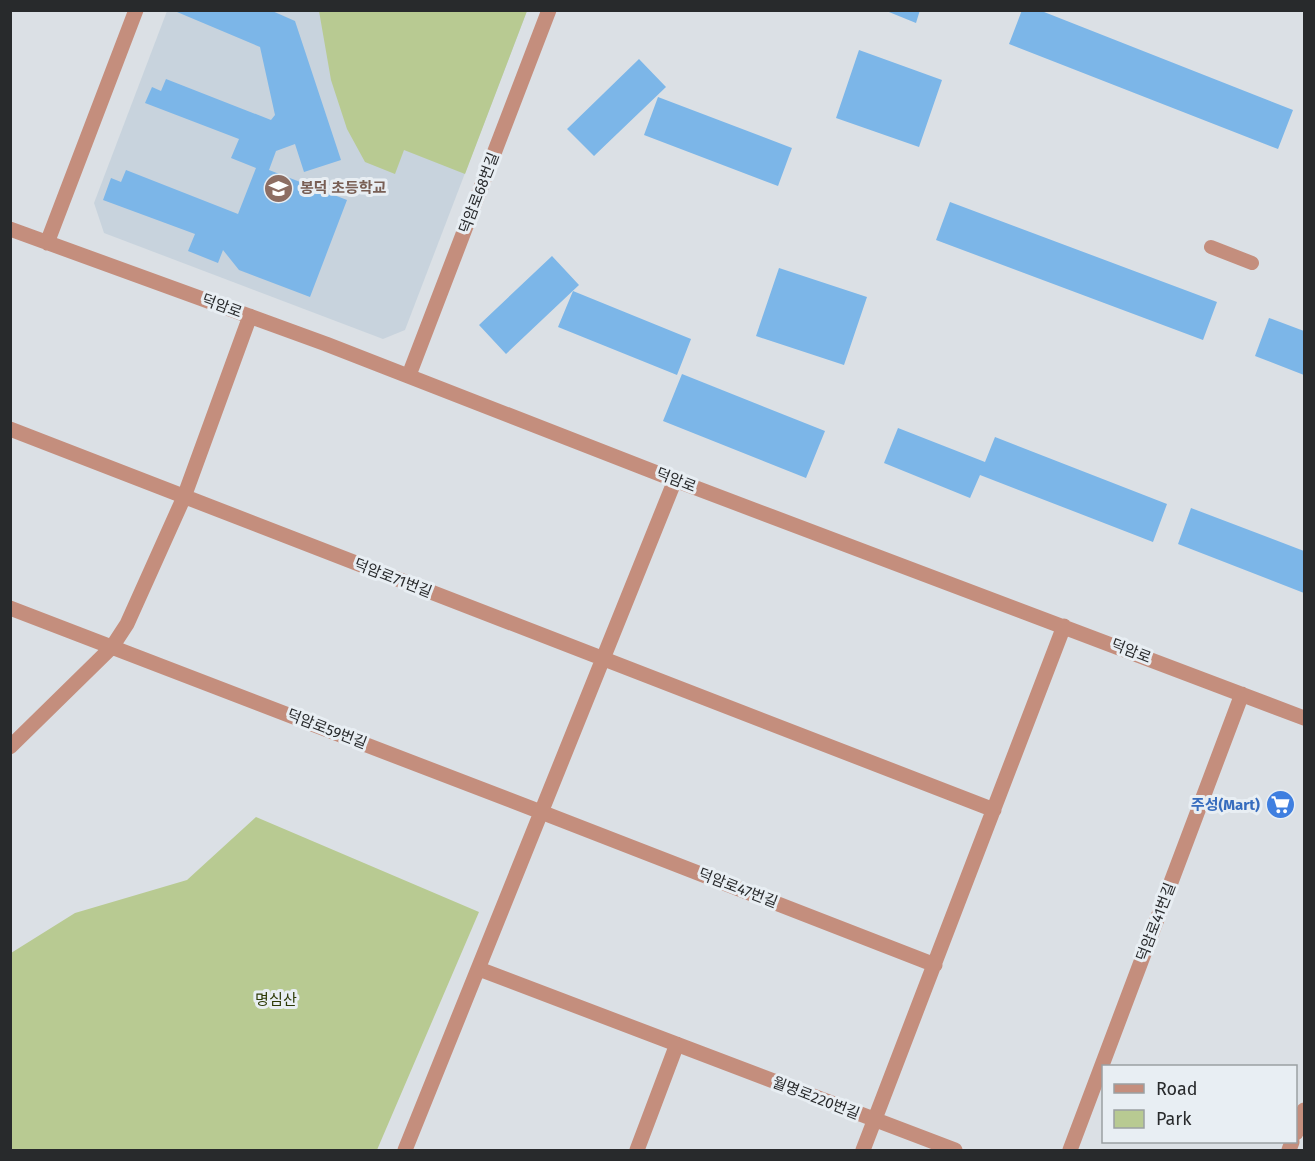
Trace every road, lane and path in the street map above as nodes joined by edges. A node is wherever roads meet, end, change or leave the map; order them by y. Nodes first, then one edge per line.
1 (136, 10) edge
2 (549, 10) edge
3 (10, 229) edge
4 (47, 243) junction
5 (1210, 247) dead end
6 (1252, 263) dead end
7 (250, 316) junction
8 (409, 375) junction
9 (10, 429) edge
10 (675, 480) junction
11 (184, 497) junction
12 (10, 608) edge
13 (1064, 626) junction
14 (112, 647) junction
15 (602, 659) junction
16 (1242, 694) junction
17 (1305, 718) edge
18 (10, 747) edge
19 (994, 810) junction
20 (542, 812) junction
21 (935, 965) junction
22 (479, 969) junction
23 (677, 1044) junction
24 (1102, 1065) edge
25 (1102, 1065) edge
26 (1305, 1110) edge
27 (875, 1120) junction
28 (1297, 1130) edge
29 (405, 1150) edge
30 (637, 1150) edge
31 (863, 1150) edge
32 (955, 1150) edge
33 (1070, 1150) edge

1 - 4 street
2 - 8 street, 덕암로68번길
3 - 4 street, 덕암로
4 - 7 street, 덕암로
5 - 6 lane
7 - 8 street, 덕암로
7 - 11 street
8 - 10 street, 덕암로
9 - 11 street, 덕암로71번길
10 - 13 street, 덕암로
10 - 15 street
11 - 14 street
11 - 15 street, 덕암로71번길
12 - 14 street
13 - 16 street, 덕암로
13 - 19 street
14 - 18 street
14 - 20 street, 덕암로59번길
15 - 19 street
15 - 20 street
16 - 17 street, 덕암로
16 - 24 street, 덕암로41번길
19 - 21 street
20 - 21 street, 덕암로47번길
20 - 22 street
21 - 27 street
22 - 23 street, 월명로220번길
22 - 29 street
23 - 27 street, 월명로220번길
23 - 30 street
25 - 33 street, 덕암로41번길
26 - 28 street
27 - 31 street
27 - 32 street, 월명로220번길

